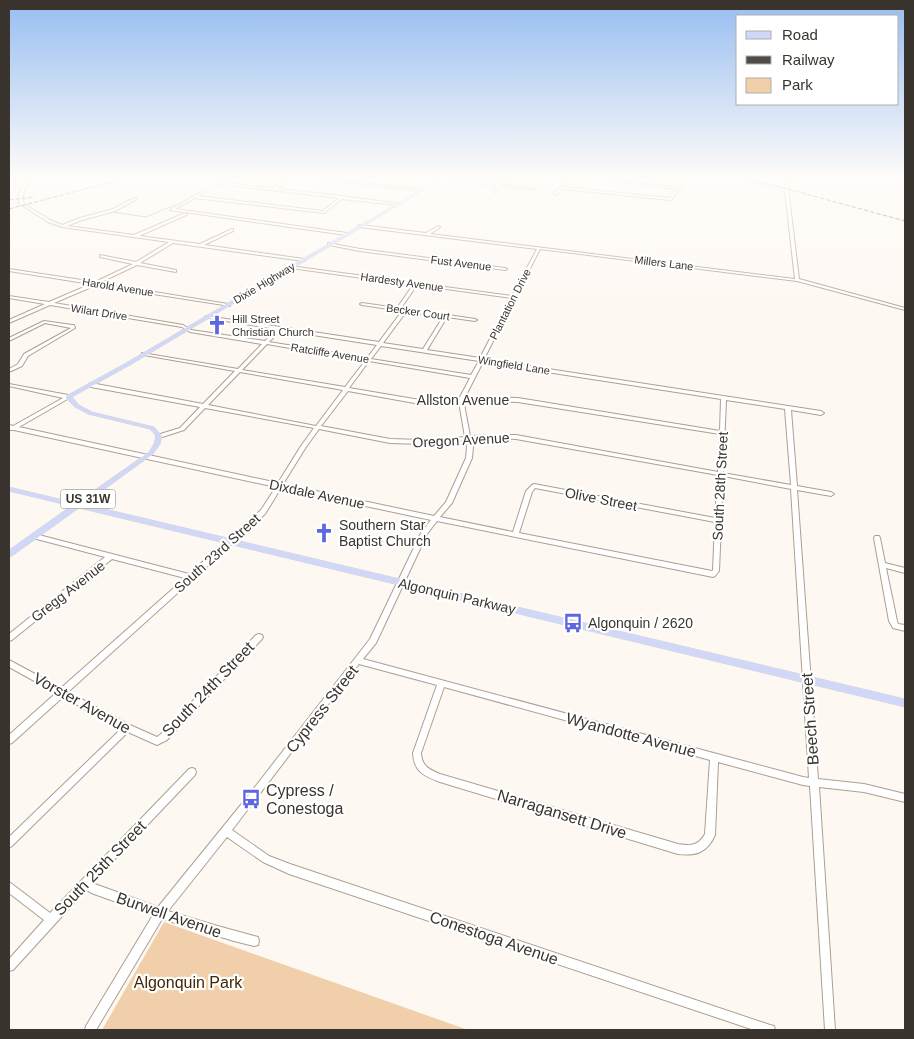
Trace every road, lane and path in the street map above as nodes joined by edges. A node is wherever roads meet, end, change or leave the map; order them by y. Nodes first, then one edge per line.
1 (74, 227) edge
2 (154, 227) edge
3 (294, 227) edge
4 (357, 227) edge
5 (372, 227) edge
6 (438, 227) dead end
7 (790, 227) edge
8 (232, 230) dead end
9 (346, 234) junction
10 (426, 234) junction
11 (134, 236) junction
12 (172, 242) junction
13 (329, 244) junction
14 (200, 245) junction
15 (539, 248) junction
16 (101, 256) dead end
17 (304, 260) junction
18 (136, 263) junction
19 (291, 267) junction
20 (505, 269) dead end
21 (9, 270) edge
22 (175, 271) dead end
23 (796, 280) junction
24 (94, 283) junction
25 (416, 284) junction
26 (9, 297) edge
27 (513, 298) junction
28 (49, 303) junction
29 (228, 304) junction
30 (362, 304) dead end
31 (905, 309) edge
32 (402, 310) junction
33 (446, 316) junction
34 (207, 317) junction
35 (475, 320) dead end
36 (9, 322) edge
37 (188, 328) junction
38 (280, 328) junction
39 (9, 340) edge
40 (266, 343) junction
41 (380, 344) junction
42 (424, 351) junction
43 (144, 354) junction
44 (368, 360) junction
45 (481, 360) junction
46 (238, 371) junction
47 (9, 372) edge
48 (472, 376) junction
49 (9, 385) edge
50 (91, 385) junction
51 (346, 390) junction
52 (68, 397) junction
53 (724, 398) junction
54 (461, 400) junction
55 (204, 406) junction
56 (788, 408) junction
57 (821, 413) dead end
58 (10, 428) edge
59 (318, 428) junction
60 (723, 434) junction
61 (159, 436) junction
62 (468, 438) junction
63 (146, 457) junction
64 (721, 474) junction
65 (280, 486) junction
66 (793, 487) junction
67 (9, 489) edge
68 (832, 494) dead end
69 (79, 506) junction
70 (437, 518) junction
71 (719, 521) junction
72 (515, 534) junction
73 (35, 536) junction
74 (877, 538) dead end
75 (230, 542) junction
76 (9, 554) edge
77 (111, 556) junction
78 (882, 565) junction
79 (905, 570) edge
80 (714, 573) joint
81 (191, 577) junction
82 (401, 583) junction
83 (905, 628) edge
84 (259, 637) dead end
85 (9, 638) edge
86 (359, 661) junction
87 (9, 663) edge
88 (807, 679) junction
89 (441, 684) junction
90 (63, 692) junction
91 (905, 703) edge
92 (127, 728) junction
93 (9, 740) edge
94 (157, 741) joint
95 (714, 757) junction
96 (192, 772) dead end
97 (814, 782) junction
98 (905, 798) edge
99 (226, 831) junction
100 (9, 843) edge
101 (85, 884) junction
102 (9, 887) edge
103 (160, 913) junction
104 (50, 920) junction
105 (254, 941) dead end
106 (9, 966) edge
107 (90, 1030) edge
108 (770, 1030) edge
109 (830, 1030) edge

1 - 11 street
2 - 11 street
3 - 9 street
4 - 9 main road, Dixie Highway
5 - 10 street, Millers Lane
6 - 10 street
7 - 23 street
8 - 14 street
9 - 13 main road, Dixie Highway
10 - 15 street, Millers Lane
11 - 12 street
12 - 14 street
12 - 18 street
13 - 17 main road, Dixie Highway
13 - 20 street, Fust Avenue
14 - 17 street
15 - 23 street, Millers Lane
15 - 27 street, Plantation Drive
16 - 18 street
17 - 19 main road, Dixie Highway
18 - 22 street
18 - 24 street
19 - 25 street, Hardesty Avenue
19 - 29 main road, Dixie Highway
21 - 24 street, Harold Avenue
23 - 31 street, Millers Lane
24 - 28 street
24 - 29 street, Harold Avenue
25 - 27 street, Hardesty Avenue
25 - 32 street, South 23rd Street
26 - 28 street, Wilart Drive
27 - 45 street, Plantation Drive
28 - 36 street
28 - 37 street, Wilart Drive
29 - 34 main road, Dixie Highway
30 - 32 street, Becker Court
32 - 33 street, Becker Court
32 - 41 street, South 23rd Street
33 - 35 street, Becker Court
33 - 42 street
34 - 37 main road, Dixie Highway
34 - 38 street, Wingfield Lane
37 - 40 street, Ratcliffe Avenue
37 - 43 main road, Dixie Highway
38 - 40 street
38 - 41 street, Wingfield Lane
39 - 47 street
40 - 44 street, Ratcliffe Avenue
40 - 46 street
41 - 42 street, Wingfield Lane
41 - 44 street, South 23rd Street
42 - 45 street, Wingfield Lane
43 - 46 street, Allston Avenue
43 - 50 main road, Dixie Highway
44 - 48 street, Ratcliffe Avenue
44 - 51 street, South 23rd Street
45 - 48 street
45 - 53 street, Wingfield Lane
46 - 51 street, Allston Avenue
46 - 55 street
48 - 54 street
49 - 52 street
50 - 52 main road, Dixie Highway
50 - 55 street, Oregon Avenue
51 - 54 street, Allston Avenue
51 - 59 street, South 23rd Street
52 - 58 street, Dixie Highway
52 - 61 main road
53 - 56 street, Wingfield Lane
53 - 60 street, South 28th Street
54 - 60 street, Allston Avenue
54 - 62 street, Cypress Street
55 - 59 street, Oregon Avenue
55 - 61 street
56 - 57 street, Wingfield Lane
56 - 66 street, Beech Street
58 - 63 street, Dixdale Avenue
59 - 62 street, Oregon Avenue
59 - 65 street, South 23rd Street
60 - 64 street, South 28th Street
61 - 63 main road, US 31W
62 - 64 street, Oregon Avenue
62 - 70 street, Cypress Street
63 - 65 street, Dixdale Avenue
63 - 69 main road, US 31W
64 - 66 street, Oregon Avenue
64 - 71 street, South 28th Street
65 - 70 street, Dixdale Avenue
65 - 75 street, South 23rd Street
66 - 68 street, Oregon Avenue
66 - 88 street, Beech Street
67 - 69 main road, Algonquin Parkway
69 - 73 main road, US 31W
69 - 75 main road, Algonquin Parkway
70 - 72 street, Dixdale Avenue
70 - 82 street, Cypress Street
71 - 72 street, Olive Street
71 - 80 street, South 28th Street
72 - 80 street, Dixdale Avenue
73 - 76 main road, US 31W
73 - 77 street, Gregg Avenue
74 - 78 street
75 - 81 street, South 23rd Street
75 - 82 main road, Algonquin Parkway
77 - 81 street
77 - 85 street, Gregg Avenue
78 - 79 street
78 - 83 street
81 - 90 street, South 23rd Street
82 - 86 street, Cypress Street
82 - 88 main road, Algonquin Parkway
84 - 94 street, South 24th Street
86 - 89 street, Wyandotte Avenue
86 - 99 street, Cypress Street
87 - 90 street, Vorster Avenue
88 - 91 main road, Algonquin Parkway
88 - 97 street, Beech Street
89 - 95 street, Wyandotte Avenue
89 - 95 street, Narragansett Drive
90 - 92 street, Vorster Avenue
90 - 93 street, South 23rd Street
92 - 94 street, Vorster Avenue
92 - 100 street
95 - 97 street, Wyandotte Avenue
96 - 101 street, South 25th Street
97 - 98 street, Wyandotte Avenue
97 - 109 street, Beech Street
99 - 103 street, Cypress Street
99 - 108 street, Conestoga Avenue
101 - 103 street, Burwell Avenue
101 - 104 street, South 25th Street
102 - 104 street
103 - 105 street, Burwell Avenue
103 - 107 street, Cypress Street
104 - 106 street, South 25th Street

